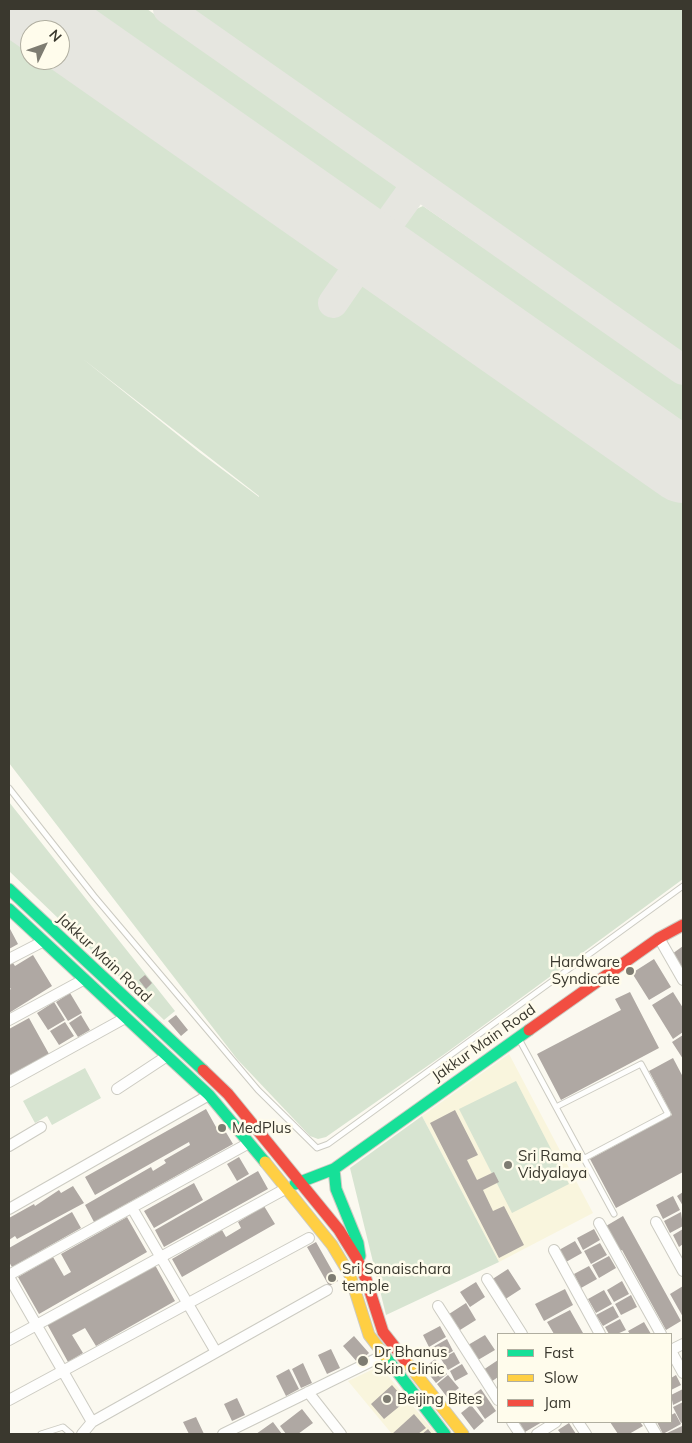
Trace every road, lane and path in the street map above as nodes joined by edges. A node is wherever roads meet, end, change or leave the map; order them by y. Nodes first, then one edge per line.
1 (9, 788) edge
2 (683, 886) edge
3 (9, 889) edge
4 (9, 909) edge
5 (683, 925) edge
6 (658, 938) junction
7 (42, 942) junction
8 (9, 959) edge
9 (83, 980) junction
10 (683, 980) edge
11 (125, 1018) junction
12 (9, 1020) edge
13 (518, 1037) junction
14 (167, 1056) junction
15 (9, 1082) edge
16 (117, 1089) dead end
17 (209, 1095) junction
18 (556, 1107) junction
19 (41, 1127) dead end
20 (249, 1143) junction
21 (9, 1146) edge
22 (583, 1159) junction
23 (334, 1168) junction
24 (301, 1181) junction
25 (287, 1188) junction
26 (132, 1208) junction
27 (9, 1209) edge
28 (614, 1214) dead end
29 (656, 1222) dead end
30 (599, 1223) dead end
31 (309, 1238) dead end
32 (554, 1250) dead end
33 (161, 1257) junction
34 (361, 1266) junction
35 (683, 1271) edge
36 (9, 1276) edge
37 (486, 1279) dead end
38 (327, 1290) dead end
39 (188, 1303) junction
40 (438, 1306) dead end
41 (36, 1325) junction
42 (521, 1333) edge
43 (599, 1333) edge
44 (660, 1333) edge
45 (9, 1340) edge
46 (683, 1344) edge
47 (672, 1350) edge
48 (216, 1352) junction
49 (672, 1353) edge
50 (384, 1355) junction
51 (63, 1371) junction
52 (683, 1373) edge
53 (308, 1392) junction
54 (497, 1398) edge
55 (9, 1400) edge
56 (513, 1423) edge
57 (554, 1423) edge
58 (579, 1423) edge
59 (650, 1423) edge
60 (87, 1430) edge
61 (230, 1433) edge
62 (42, 1434) edge
63 (71, 1434) edge
64 (342, 1434) edge
65 (445, 1434) edge
66 (463, 1434) edge
67 (520, 1434) edge
68 (537, 1434) edge
69 (586, 1434) edge
70 (656, 1434) edge

1 - 2 lane
3 - 24 main road, Jakkur Main Road
4 - 7 main road, Jakkur Main Road
5 - 6 main road, Jakkur Main Road
6 - 10 street
6 - 13 main road, Jakkur Main Road
7 - 8 street
7 - 9 main road, Jakkur Main Road
9 - 11 main road, Jakkur Main Road
9 - 12 street
11 - 14 main road, Jakkur Main Road
11 - 15 street
13 - 18 lane
13 - 23 main road, Jakkur Main Road
14 - 16 street
14 - 17 main road, Jakkur Main Road
17 - 20 main road, Jakkur Main Road
17 - 27 street
18 - 22 lane
18 - 22 lane
19 - 21 street
20 - 25 main road, Jakkur Main Road
20 - 26 street
22 - 28 lane
23 - 24 main road, Jakkur Main Road
23 - 34 main road
24 - 25 main road, Jakkur Main Road
24 - 34 main road
25 - 33 street
25 - 50 main road
26 - 33 street
26 - 36 street
29 - 35 street
30 - 44 street
31 - 39 street
32 - 43 street
33 - 39 street
33 - 41 street
34 - 66 main road
36 - 41 street
37 - 42 street
38 - 48 street
39 - 48 street
39 - 51 street
40 - 54 street
41 - 45 street
41 - 51 street
46 - 47 street
48 - 60 street
49 - 52 street
50 - 53 street
50 - 65 main road
51 - 55 street
51 - 60 street
53 - 61 street
53 - 64 street
56 - 67 street
57 - 68 street
58 - 69 street
59 - 70 street
62 - 63 lane

